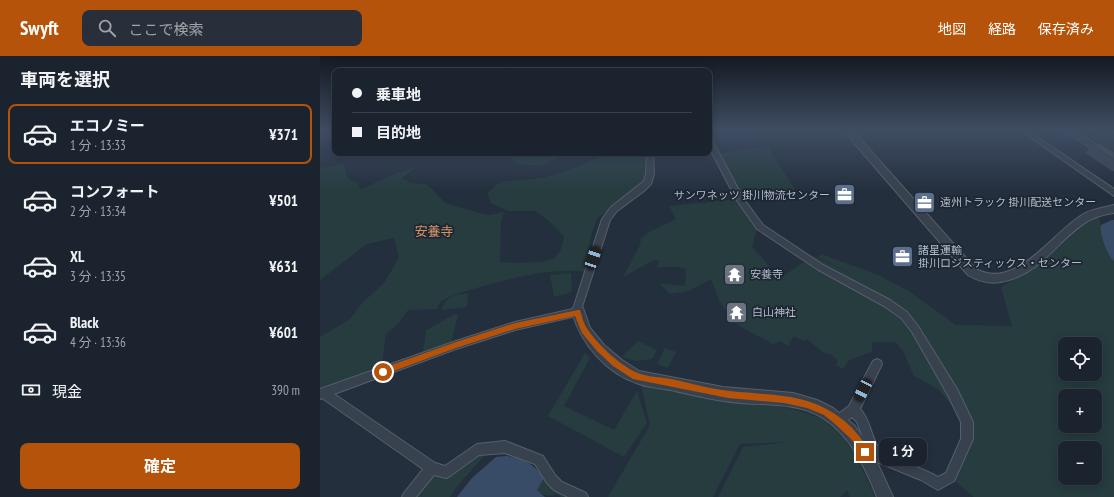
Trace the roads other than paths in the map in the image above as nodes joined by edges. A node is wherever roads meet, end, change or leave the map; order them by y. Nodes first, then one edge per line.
1 (715, 151) edge
2 (866, 151) edge
3 (1053, 151) edge
4 (1101, 151) edge
5 (650, 156) edge
6 (1114, 159) edge
7 (1114, 193) edge
8 (1114, 209) edge
9 (578, 312) junction
10 (877, 364) dead end
11 (322, 394) edge
12 (853, 410) junction
13 (838, 421) junction
14 (432, 468) junction
15 (408, 497) edge
16 (582, 497) edge
17 (885, 497) edge

1 - 12 street
2 - 8 street
3 - 7 street
4 - 6 street
5 - 9 street
9 - 11 street
9 - 13 street
10 - 12 street
11 - 14 street
12 - 13 street
13 - 17 street
14 - 15 street
14 - 16 street

